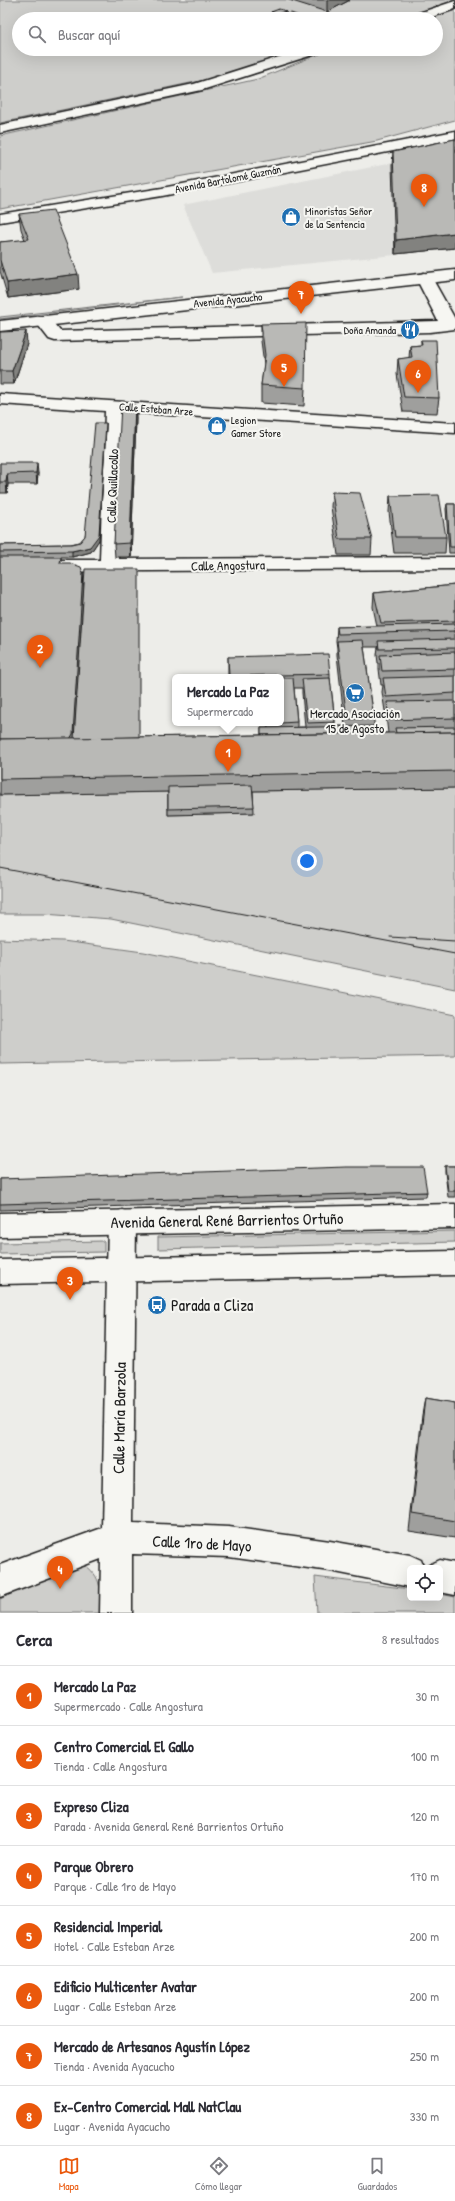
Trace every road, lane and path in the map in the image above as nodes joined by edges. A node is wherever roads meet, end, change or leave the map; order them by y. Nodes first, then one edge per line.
1 (455, 5) edge
2 (434, 12) edge
3 (295, 56) edge
4 (0, 129) edge
5 (455, 135) edge
6 (0, 218) edge
7 (455, 260) edge
8 (428, 267) junction
9 (341, 273) dead end
10 (455, 275) edge
11 (0, 311) edge
12 (43, 321) junction
13 (452, 324) edge
14 (0, 326) edge
15 (0, 399) edge
16 (114, 406) junction
17 (455, 428) edge
18 (455, 563) edge
19 (0, 566) edge
20 (109, 566) junction
21 (455, 1216) edge
22 (122, 1222) junction
23 (0, 1225) edge
24 (455, 1263) edge
25 (121, 1270) junction
26 (0, 1272) edge
27 (116, 1538) junction
28 (407, 1570) edge
29 (443, 1577) edge
30 (455, 1579) edge
31 (0, 1581) edge
32 (116, 1613) edge

1 - 2 street
3 - 4 street
5 - 6 street, Avenida Bartolomé Guzmán
7 - 8 street, Avenida Ayacucho
8 - 10 street, Avenida Ayacucho
8 - 12 street, Avenida Ayacucho
8 - 13 street
9 - 11 street, Avenida Ayacucho
12 - 13 street
12 - 14 street, Avenida Ayacucho
15 - 16 street, Calle Esteban Arze
16 - 17 street, Calle Esteban Arze
16 - 20 street, Calle Quillacollo
18 - 20 street, Calle Angostura
19 - 20 street, Calle Angostura
21 - 22 street, Avenida General René Barrientos Ortuño
22 - 23 street, Avenida General René Barrientos Ortuño
22 - 25 street, Calle María Barzola
24 - 25 street
25 - 26 street
25 - 27 street, Calle María Barzola
27 - 28 street, Calle 1ro de Mayo
27 - 31 street, Calle 1ro de Mayo
27 - 32 street, Calle María Barzola
29 - 30 street

